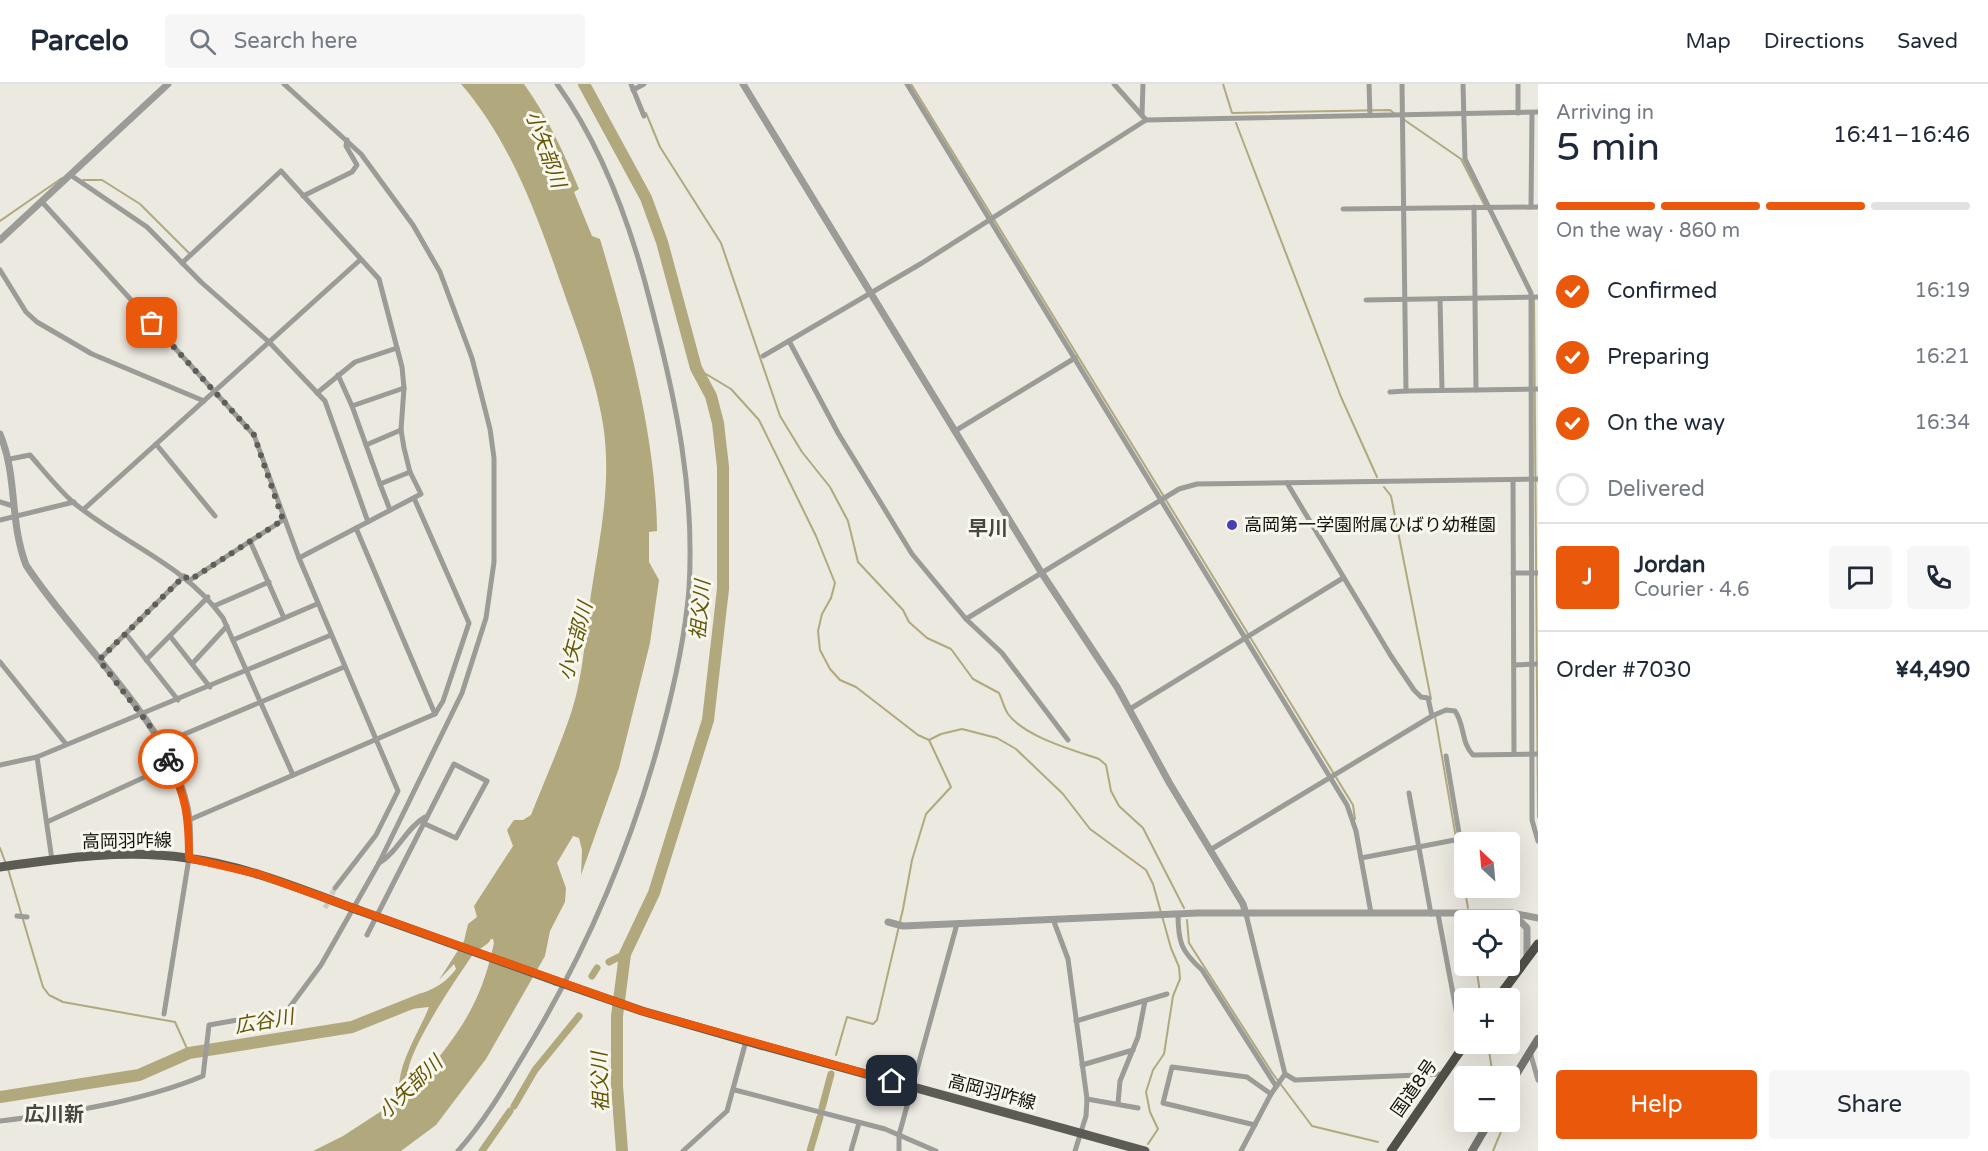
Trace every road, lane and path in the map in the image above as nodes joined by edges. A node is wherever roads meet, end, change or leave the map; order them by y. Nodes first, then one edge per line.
1 (168, 84) edge
2 (284, 84) edge
3 (557, 84) edge
4 (644, 84) edge
5 (743, 84) edge
6 (907, 84) edge
7 (1114, 84) edge
8 (1143, 84) edge
9 (1369, 84) edge
10 (1402, 84) edge
11 (1463, 84) edge
12 (1518, 84) edge
13 (633, 88) edge
14 (1535, 112) edge
15 (1518, 113) junction
16 (1142, 114) junction
17 (1402, 114) junction
18 (1464, 114) junction
19 (1370, 115) junction
20 (644, 116) dead end
21 (1146, 120) junction
22 (347, 140) junction
23 (72, 176) junction
24 (303, 196) junction
25 (43, 203) junction
26 (1474, 207) junction
27 (1488, 207) junction
28 (1531, 207) junction
29 (1538, 207) edge
30 (1403, 208) junction
31 (1343, 209) dead end
32 (992, 218) junction
33 (0, 240) edge
34 (360, 260) junction
35 (182, 263) junction
36 (0, 270) edge
37 (870, 292) junction
38 (1531, 297) junction
39 (1538, 297) edge
40 (1474, 298) junction
41 (1440, 299) junction
42 (1366, 300) dead end
43 (1404, 300) junction
44 (789, 341) junction
45 (269, 342) junction
46 (397, 348) junction
47 (763, 356) dead end
48 (1075, 358) junction
49 (338, 375) junction
50 (404, 388) junction
51 (1530, 389) junction
52 (1538, 389) edge
53 (1442, 390) junction
54 (1476, 390) junction
55 (1406, 391) junction
56 (214, 392) junction
57 (1390, 392) dead end
58 (317, 393) junction
59 (204, 401) junction
60 (352, 406) junction
61 (401, 430) junction
62 (955, 431) junction
63 (0, 434) edge
64 (156, 444) junction
65 (366, 445) junction
66 (10, 459) junction
67 (410, 472) junction
68 (1531, 479) junction
69 (1538, 479) edge
70 (1513, 480) junction
71 (1287, 483) junction
72 (380, 484) junction
73 (414, 498) junction
74 (1164, 498) junction
75 (0, 502) edge
76 (74, 502) junction
77 (13, 506) junction
78 (84, 509) junction
79 (390, 510) junction
80 (215, 516) dead end
81 (14, 517) junction
82 (0, 520) edge
83 (283, 520) junction
84 (368, 522) junction
85 (356, 528) junction
86 (250, 541) junction
87 (298, 558) junction
88 (1041, 572) junction
89 (1513, 573) junction
90 (1535, 573) edge
91 (184, 576) junction
92 (1343, 578) junction
93 (190, 580) junction
94 (269, 582) junction
95 (208, 597) junction
96 (317, 604) junction
97 (214, 606) junction
98 (284, 618) junction
99 (966, 619) junction
100 (227, 626) junction
101 (126, 634) junction
102 (331, 635) junction
103 (171, 636) junction
104 (1248, 636) junction
105 (233, 640) junction
106 (99, 660) junction
107 (147, 660) junction
108 (192, 664) junction
109 (1535, 664) edge
110 (1, 665) edge
111 (1514, 665) junction
112 (344, 666) junction
113 (247, 671) junction
114 (210, 687) junction
115 (178, 700) junction
116 (261, 701) junction
117 (1130, 709) junction
118 (435, 714) junction
119 (1435, 714) junction
120 (141, 715) junction
121 (375, 739) junction
122 (1068, 740) dead end
123 (66, 744) junction
124 (161, 744) junction
125 (1514, 754) junction
126 (1535, 754) edge
127 (1446, 756) dead end
128 (37, 757) junction
129 (0, 765) edge
130 (171, 765) junction
131 (293, 775) junction
132 (1333, 776) junction
133 (1409, 793) dead end
134 (427, 817) junction
135 (189, 820) junction
136 (47, 822) junction
137 (423, 823) junction
138 (1538, 841) edge
139 (1418, 846) junction
140 (1210, 850) junction
141 (189, 858) junction
142 (1360, 858) junction
143 (52, 860) junction
144 (379, 863) junction
145 (0, 867) edge
146 (335, 888) tunnel mouth
147 (356, 909) junction
148 (1371, 913) junction
149 (1178, 914) junction
150 (1246, 914) junction
151 (1435, 914) junction
152 (1454, 914) edge
153 (1520, 915) edge
154 (17, 916) dead end
155 (27, 917) dead end
156 (1538, 918) edge
157 (1520, 919) edge
158 (1053, 920) junction
159 (896, 924) dead end
160 (957, 924) junction
161 (367, 935) dead end
162 (1538, 944) edge
163 (1527, 959) junction
164 (561, 983) junction
165 (1505, 988) edge
166 (1167, 994) dead end
167 (1454, 1000) edge
168 (1145, 1001) junction
169 (164, 1014) dead end
170 (1076, 1021) junction
171 (1538, 1039) edge
172 (746, 1041) junction
173 (1134, 1050) junction
174 (1530, 1050) junction
175 (1458, 1054) edge
176 (1082, 1065) junction
177 (1520, 1067) edge
178 (1285, 1074) junction
179 (1444, 1074) junction
180 (1538, 1080) edge
181 (1276, 1086) junction
182 (913, 1087) junction
183 (735, 1090) junction
184 (1271, 1094) junction
185 (1087, 1099) junction
186 (1118, 1103) junction
187 (1138, 1108) dead end
188 (0, 1121) edge
189 (859, 1123) junction
190 (1255, 1125) junction
191 (1483, 1132) edge
192 (1081, 1133) junction
193 (899, 1135) junction
194 (458, 1151) edge
195 (683, 1151) edge
196 (851, 1151) edge
197 (899, 1151) edge
198 (936, 1151) edge
199 (1075, 1151) edge
200 (1145, 1151) edge
201 (1241, 1151) edge
202 (1390, 1151) edge
203 (1472, 1151) edge

1 - 23 street
2 - 22 street
3 - 164 street
4 - 13 street
5 - 37 street
6 - 32 street
7 - 16 street
8 - 16 street
9 - 19 street
10 - 17 street
11 - 18 street
12 - 15 street
13 - 20 street
14 - 15 street
14 - 28 street
15 - 18 street
16 - 21 street
17 - 18 street
17 - 19 street
17 - 30 street
18 - 27 street
19 - 21 street
21 - 32 street
22 - 24 street
22 - 144 street
23 - 25 street
23 - 35 street
24 - 34 street
24 - 35 street
25 - 33 street
25 - 56 street
26 - 27 street
26 - 30 street
26 - 40 street
27 - 28 street
27 - 38 street
28 - 29 street
30 - 31 street
30 - 43 street
32 - 37 street
32 - 48 street
34 - 45 street
34 - 46 street
35 - 45 street
36 - 59 street
37 - 44 street
37 - 62 street
38 - 39 street
38 - 40 street
38 - 51 street
40 - 41 street
40 - 54 street
41 - 43 street
41 - 53 street
42 - 43 street
43 - 55 street
44 - 47 street
44 - 99 street
45 - 56 street
45 - 58 street
46 - 49 street
46 - 50 street
48 - 62 street
48 - 74 street
49 - 58 street
49 - 60 street
50 - 60 street
50 - 61 street
51 - 52 street
51 - 54 street
51 - 68 street
53 - 54 street
53 - 55 street
55 - 57 street
56 - 59 street
56 - 83 street
58 - 84 street
59 - 64 street
60 - 65 street
61 - 65 street
61 - 67 street
62 - 88 street
63 - 66 street
64 - 78 street
64 - 80 street
65 - 72 street
66 - 76 street
66 - 77 street
67 - 72 street
67 - 73 street
68 - 69 street
68 - 70 street
68 - 90 street
70 - 71 street
70 - 89 street
71 - 74 street
71 - 92 street
72 - 79 street
73 - 79 street
73 - 118 street
74 - 88 street
74 - 104 street
75 - 77 street
76 - 78 street
76 - 81 street
77 - 81 street
78 - 91 street
79 - 84 street
81 - 82 street
81 - 106 street
83 - 86 street
83 - 87 street
84 - 85 street
85 - 87 street
85 - 118 street
86 - 93 street
86 - 94 street
87 - 96 street
88 - 99 street
88 - 117 street
89 - 90 street
89 - 111 street
90 - 109 street
91 - 93 street
91 - 101 street
92 - 104 street
92 - 119 street
93 - 95 street
94 - 97 street
94 - 98 street
95 - 97 street
95 - 103 street
96 - 98 street
96 - 102 street
97 - 100 street
98 - 105 street
99 - 122 street
100 - 105 street
100 - 108 street
101 - 106 street
101 - 107 street
102 - 112 street
102 - 113 street
103 - 107 street
103 - 108 street
104 - 117 street
104 - 132 street
105 - 113 street
106 - 120 street
107 - 115 street
108 - 114 street
109 - 111 street
109 - 126 street
110 - 123 street
111 - 125 street
112 - 116 street
112 - 121 street
113 - 114 street
113 - 116 street
114 - 115 street
115 - 120 street
116 - 124 street
116 - 131 street
117 - 140 street
118 - 121 street
119 - 125 street
119 - 132 street
120 - 123 street
120 - 124 street
121 - 131 street
121 - 146 street
123 - 128 street
124 - 130 street
125 - 126 street
126 - 138 street
127 - 139 street
128 - 129 street
128 - 136 street
130 - 135 street
130 - 136 street
131 - 135 street
132 - 140 street
132 - 142 street
133 - 139 street
134 - 137 street
134 - 137 street
134 - 144 street
135 - 141 street
136 - 143 street
137 - 161 street
139 - 142 street
139 - 151 street
140 - 150 street
141 - 143 main road, 高岡羽咋線
141 - 147 main road, 高岡羽咋線
141 - 169 street
142 - 148 street
143 - 145 main road, 高岡羽咋線
144 - 147 street
147 - 164 main road, 高岡羽咋線, bridge
147 - 188 street
148 - 150 street
148 - 151 street
149 - 150 street
149 - 158 street
149 - 181 street
150 - 178 street
151 - 152 street
151 - 167 street
153 - 156 street
154 - 155 street
157 - 163 street
158 - 160 street
158 - 170 street
159 - 160 street
160 - 182 street
162 - 163 highway
163 - 165 highway
164 - 172 main road, 高岡羽咋線
164 - 194 street
166 - 168 street
168 - 170 street
168 - 173 street
170 - 176 street
171 - 174 main road
172 - 182 main road, 高岡羽咋線
172 - 183 street
173 - 176 street
173 - 186 street
174 - 177 main road
174 - 180 street
175 - 179 highway, 国道8号
176 - 185 street
178 - 179 street
178 - 181 street
179 - 202 highway, 国道8号
181 - 184 street
182 - 192 main road, 高岡羽咋線
182 - 193 street
183 - 189 street
183 - 195 street
184 - 190 street
184 - 190 street
185 - 186 street
185 - 192 street
186 - 187 street
189 - 193 street
189 - 196 street
190 - 201 street
191 - 203 main road
192 - 199 street
192 - 200 main road, 高岡羽咋線
193 - 197 street
193 - 198 street

